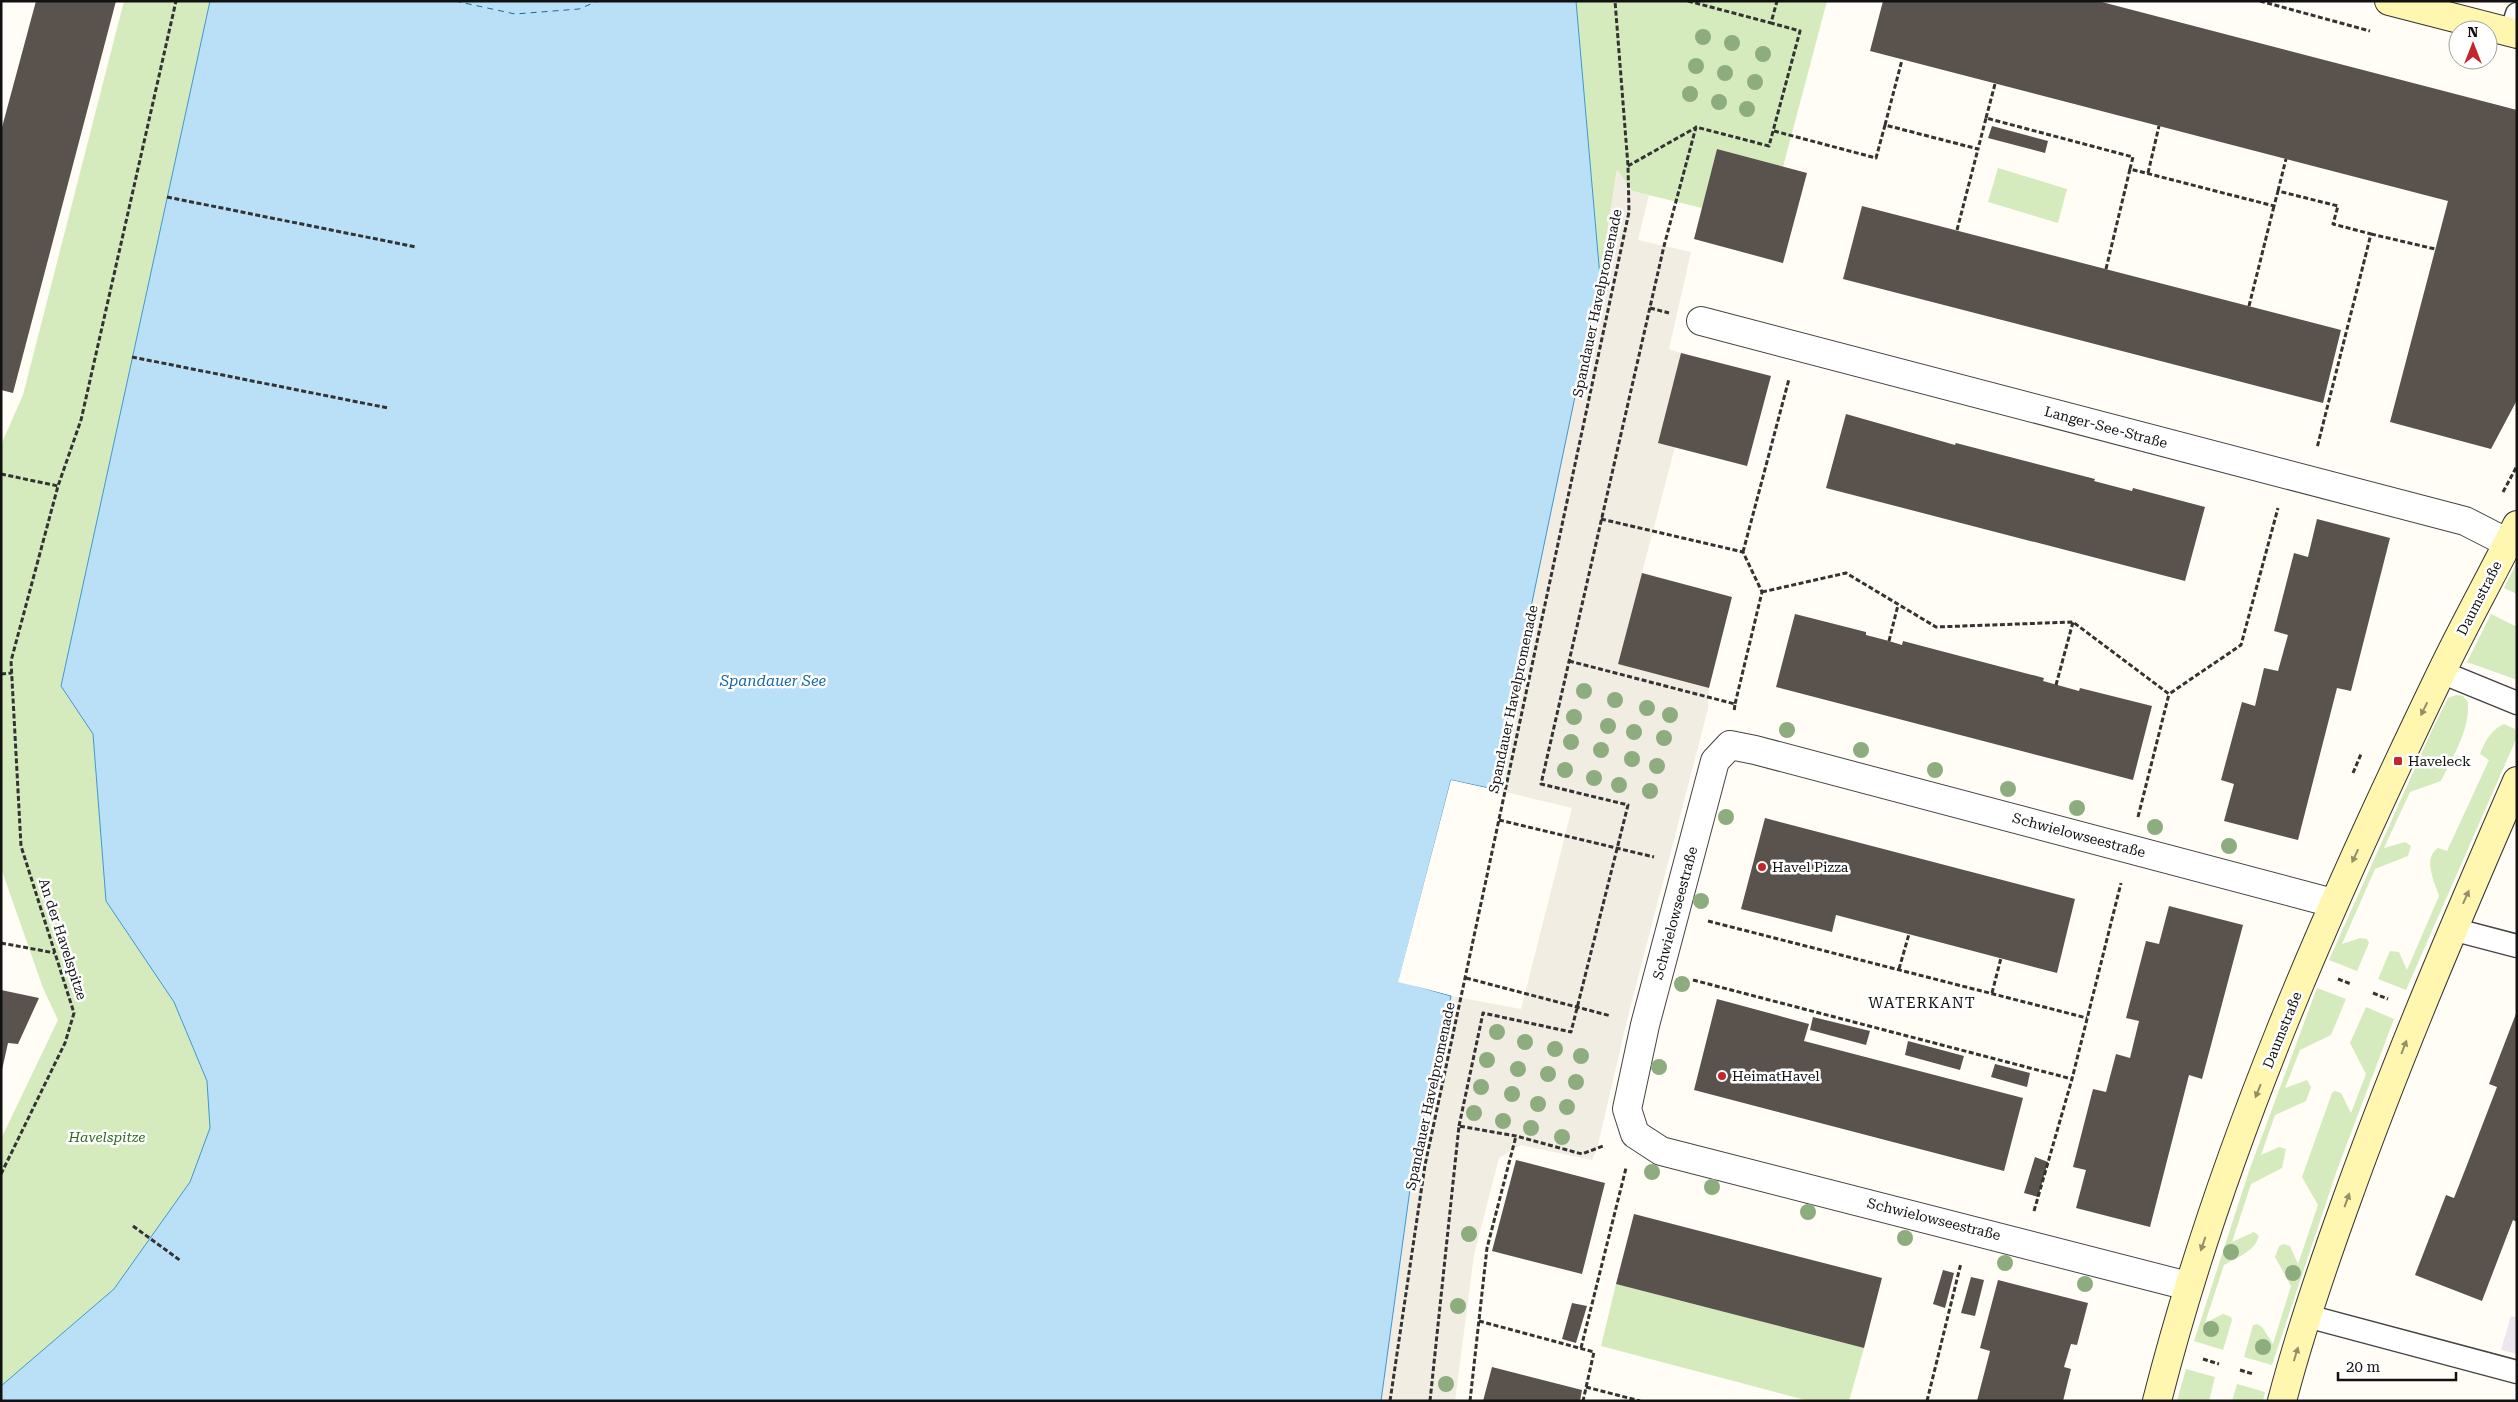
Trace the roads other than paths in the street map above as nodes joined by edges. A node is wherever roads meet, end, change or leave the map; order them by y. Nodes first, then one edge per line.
1 (2389, 1) edge
2 (2515, 27) edge
3 (1701, 322) dead end
4 (2512, 534) edge
5 (2441, 672) junction
6 (2517, 703) edge
7 (2517, 781) edge
8 (2333, 903) junction
9 (2452, 929) junction
10 (2517, 946) edge
11 (2188, 1286) junction
12 (2307, 1316) junction
13 (2517, 1372) edge
14 (2157, 1401) edge
15 (2282, 1401) edge

1 - 2 main road
3 - 4 street, Langer-See-Straße
4 - 5 main road, Daumstraße
5 - 6 lane
5 -> 8 main road, Daumstraße
9 -> 7 main road
8 -> 11 main road, Daumstraße
8 - 11 street, Schwielowseestraße
9 - 10 lane
12 -> 9 main road
11 - 14 main road, Daumstraße
12 - 13 lane
15 -> 12 main road

